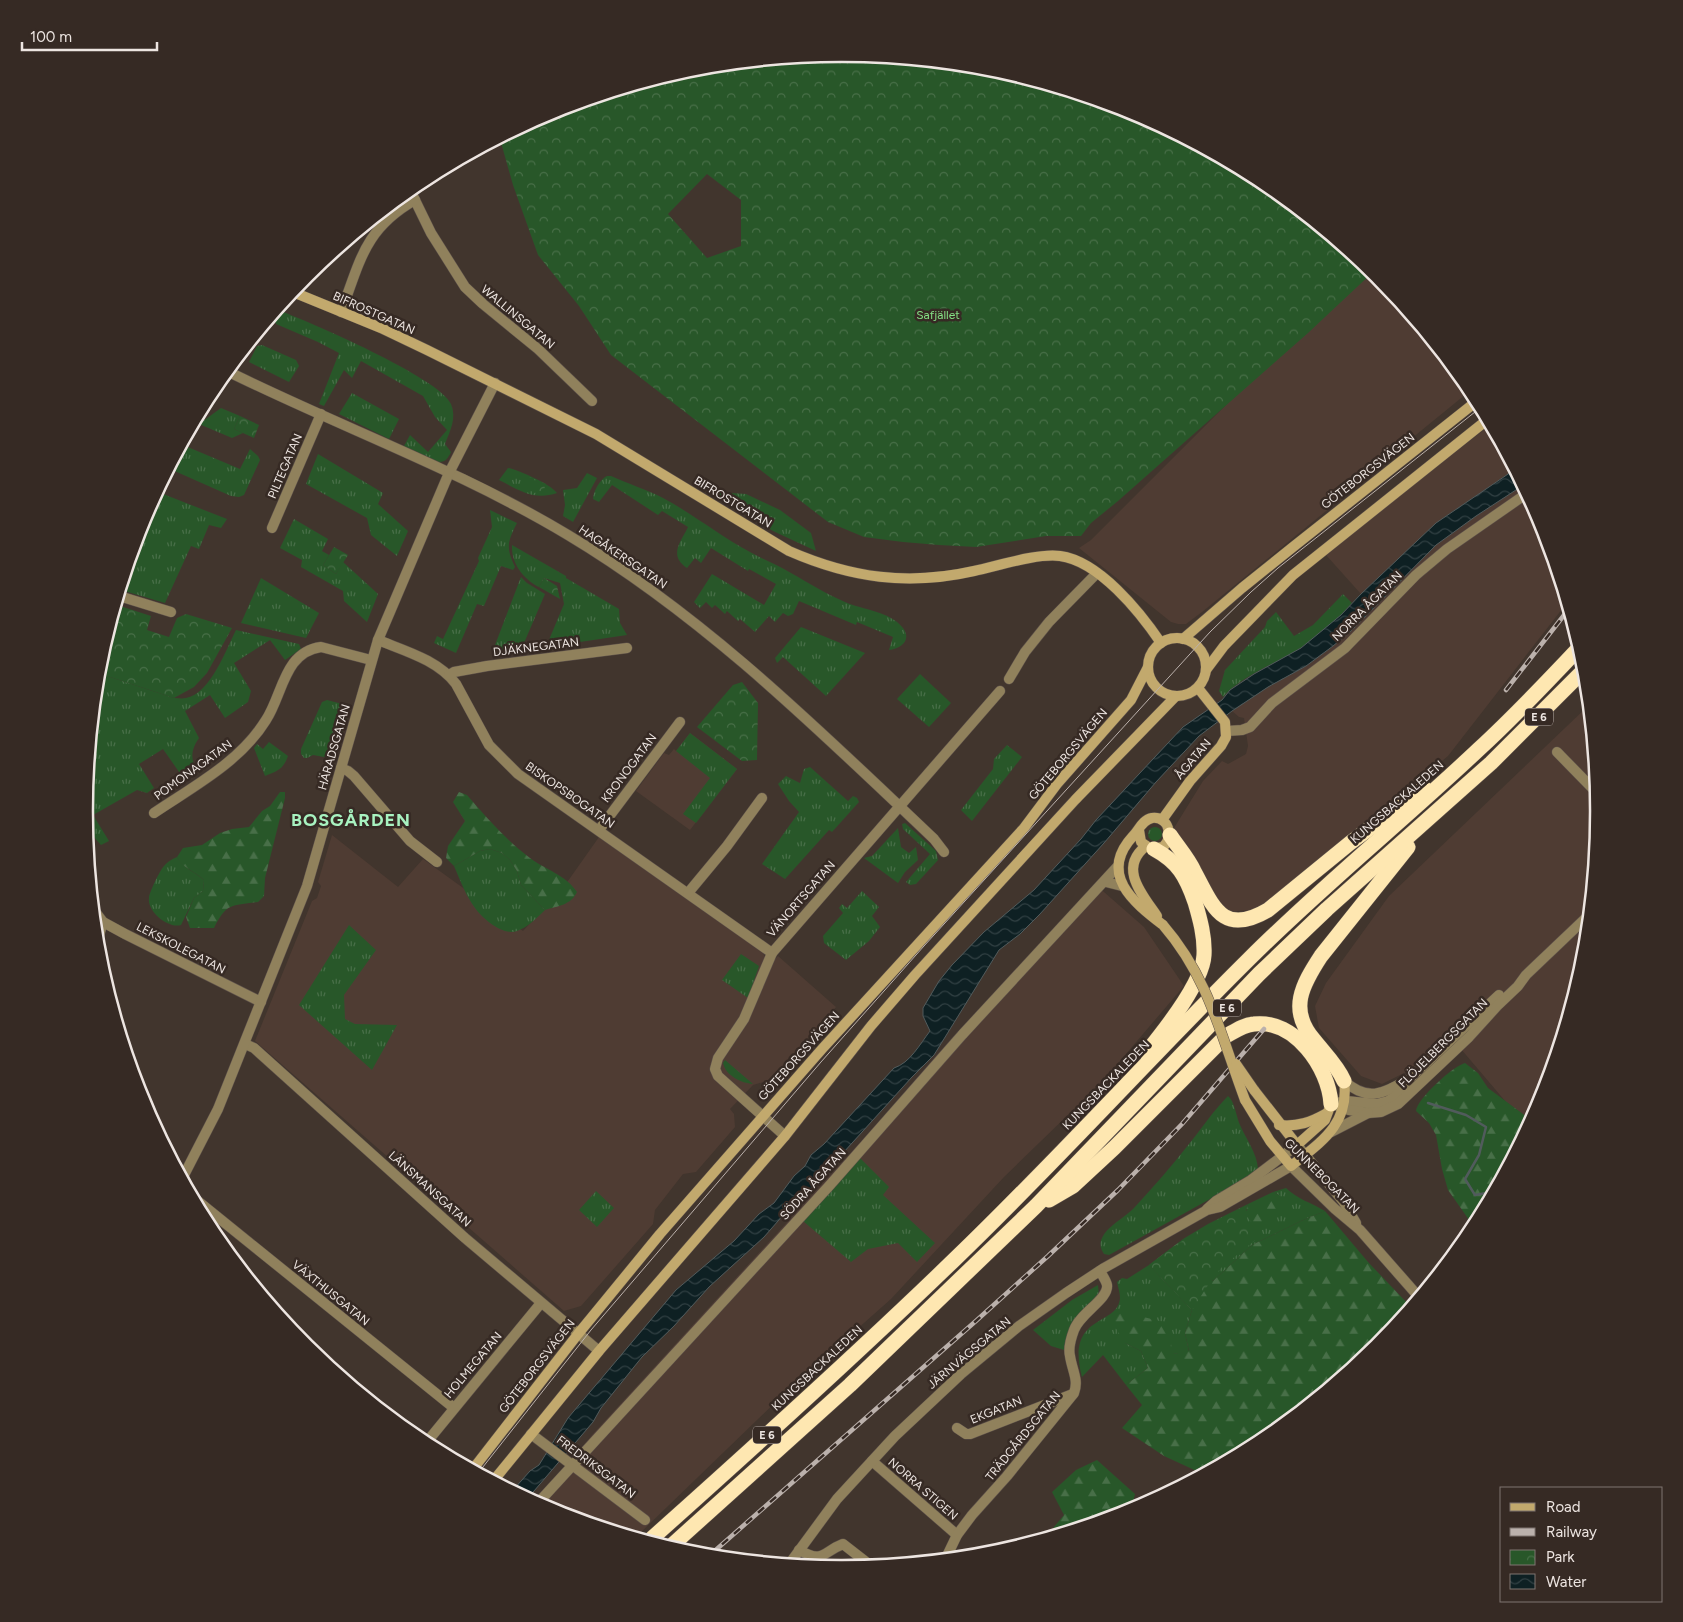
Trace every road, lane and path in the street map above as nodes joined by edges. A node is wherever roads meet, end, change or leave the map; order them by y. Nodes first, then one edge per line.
1 (415, 200) joint
2 (300, 295) edge
3 (341, 312) junction
4 (234, 374) edge
5 (495, 382) junction
6 (592, 401) dead end
7 (1471, 406) edge
8 (321, 414) junction
9 (1482, 424) edge
10 (449, 473) junction
11 (1521, 498) edge
12 (272, 528) dead end
13 (1097, 573) junction
14 (125, 598) edge
15 (171, 612) dead end
16 (1183, 639) junction
17 (378, 640) junction
18 (1161, 643) junction
19 (627, 648) dead end
20 (1573, 655) edge
21 (371, 660) junction
22 (1148, 667) junction
23 (1206, 670) junction
24 (449, 675) junction
25 (1578, 676) edge
26 (1009, 679) dead end
27 (1198, 688) junction
28 (1000, 692) dead end
29 (1174, 697) junction
30 (680, 722) dead end
31 (1226, 726) junction
32 (1477, 752) junction
33 (1557, 752) dead end
34 (341, 768) junction
35 (1589, 785) edge
36 (762, 798) dead end
37 (900, 806) junction
38 (154, 813) dead end
39 (1162, 820) junction
40 (1428, 820) junction
41 (599, 830) junction
42 (1139, 830) junction
43 (1170, 835) junction
44 (1150, 848) junction
45 (944, 852) dead end
46 (437, 862) dead end
47 (1118, 866) junction
48 (1106, 882) junction
49 (1122, 886) junction
50 (688, 893) junction
51 (1151, 912) junction
52 (101, 919) edge
53 (1582, 921) edge
54 (103, 922) junction
55 (102, 926) edge
56 (772, 953) junction
57 (1526, 975) junction
58 (261, 1002) junction
59 (245, 1044) junction
60 (1231, 1057) junction
61 (1408, 1080) junction
62 (1344, 1081) junction
63 (1337, 1107) junction
64 (1368, 1113) junction
65 (762, 1115) junction
66 (1279, 1125) junction
67 (1084, 1130) junction
68 (1331, 1132) junction
69 (785, 1136) junction
70 (1297, 1146) junction
71 (1304, 1155) junction
72 (1283, 1156) junction
73 (1291, 1166) junction
74 (185, 1171) edge
75 (1036, 1206) junction
76 (208, 1209) edge
77 (1206, 1210) junction
78 (1360, 1230) junction
79 (1100, 1271) junction
80 (1415, 1292) edge
81 (541, 1303) junction
82 (578, 1334) junction
83 (599, 1351) junction
84 (1074, 1394) junction
85 (454, 1408) junction
86 (957, 1428) dead end
87 (532, 1434) junction
88 (432, 1437) edge
89 (872, 1461) junction
90 (570, 1463) junction
91 (476, 1464) edge
92 (498, 1475) edge
93 (543, 1497) edge
94 (645, 1520) dead end
95 (958, 1535) junction
96 (655, 1536) edge
97 (677, 1541) edge
98 (799, 1550) junction
99 (950, 1551) edge
100 (793, 1558) edge
101 (862, 1559) edge

1 - 3 street
1 - 6 street, WALLINSGATAN
2 - 3 main road, BIFROSTGATAN
3 - 5 main road, BIFROSTGATAN
4 - 8 street, HAGÅKERSGATAN
5 - 10 street, HÄRADSGATAN
5 - 13 main road, BIFROSTGATAN
7 - 16 main road, GÖTEBORGSVÄGEN
8 - 10 street, HAGÅKERSGATAN
8 - 12 street, PILTEGATAN
9 - 23 main road
10 - 17 street, HÄRADSGATAN
10 - 37 street, HAGÅKERSGATAN
11 - 31 street, NORRA ÅGATAN
13 - 18 main road, BIFROSTGATAN
13 - 26 street
14 - 15 street
16 - 18 main road
16 - 23 main road
17 - 21 street, HÄRADSGATAN
17 - 24 street, BISKOPSBOGATAN
18 - 22 main road, GÖTEBORGSVÄGEN
19 - 24 street, DJÄKNEGATAN
20 - 32 highway, KUNGSBACKALEDEN / E 6
21 - 34 street, HÄRADSGATAN
21 - 38 street, POMONAGATAN
22 - 29 main road
22 - 65 main road, GÖTEBORGSVÄGEN
23 - 27 main road
24 - 41 street, BISKOPSBOGATAN
25 - 40 highway, E 6
27 - 29 main road
27 - 31 main road
28 - 37 street, VÄNORTSGATAN
29 - 69 main road
30 - 41 street, KRONOGATAN
31 - 39 main road, ÅGATAN
32 - 43 highway
32 - 67 highway, KUNGSBACKALEDEN / E 6
33 - 35 street
34 - 46 street
34 - 58 street, HÄRADSGATAN
36 - 50 street
37 - 45 street, HAGÅKERSGATAN
37 - 56 street, VÄNORTSGATAN
39 - 42 main road
39 - 43 main road
40 - 62 highway
40 - 75 highway, E 6
41 - 50 street, BISKOPSBOGATAN
42 - 44 main road
42 - 47 main road
43 - 44 main road
44 - 51 main road, GUNNEBOGATAN
44 - 67 highway
47 - 48 street, SÖDRA ÅGATAN
47 - 49 main road
48 - 49 street
48 - 90 street, SÖDRA ÅGATAN
49 - 51 main road
50 - 56 street, BISKOPSBOGATAN
51 - 60 main road, GUNNEBOGATAN, bridge
52 - 54 street, LEKSKOLEGATAN
53 - 57 street, FLÖJELBERGSGATAN
54 - 55 street
54 - 58 street, LEKSKOLEGATAN
56 - 65 street, VÄNORTSGATAN
57 - 61 street, FLÖJELBERGSGATAN
57 - 64 street, FLÖJELBERGSGATAN
58 - 59 street, HÄRADSGATAN
59 - 74 street, HÄRADSGATAN
59 - 81 street, LÄNSMANSGATAN
60 - 66 main road, GUNNEBOGATAN, bridge
60 - 72 main road, GUNNEBOGATAN, bridge
61 - 62 street, FLÖJELBERGSGATAN
61 - 63 street, FLÖJELBERGSGATAN
62 - 63 main road, FLÖJELBERGSGATAN
63 - 64 street, FLÖJELBERGSGATAN
63 - 66 main road, FLÖJELBERGSGATAN
63 - 68 main road, FLÖJELBERGSGATAN
63 - 70 main road
63 - 75 highway
64 - 68 street, FLÖJELBERGSGATAN
65 - 69 street, VÄNORTSGATAN
65 - 82 main road, GÖTEBORGSVÄGEN
66 - 70 main road, GUNNEBOGATAN
67 - 96 highway, KUNGSBACKALEDEN / E 6
68 - 71 main road, FLÖJELBERGSGATAN
69 - 83 main road
70 - 71 street, GUNNEBOGATAN
70 - 72 street
71 - 73 main road, FLÖJELBERGSGATAN
71 - 78 street, GUNNEBOGATAN
72 - 73 main road, GUNNEBOGATAN
72 - 77 street, JÄRNVÄGSGATAN
73 - 77 street, JÄRNVÄGSGATAN
73 - 78 street, GUNNEBOGATAN
75 - 97 highway, E 6
76 - 85 street, VÄXTHUSGATAN
77 - 79 street, JÄRNVÄGSGATAN
78 - 80 street, GUNNEBOGATAN
79 - 84 street, TRÄDGÅRDSGATAN
79 - 89 street, JÄRNVÄGSGATAN
81 - 82 street, LÄNSMANSGATAN
81 - 85 street, HOLMEGATAN
82 - 83 street, LÄNSMANSGATAN
82 - 91 main road, GÖTEBORGSVÄGEN
83 - 87 main road
84 - 86 street, EKGATAN
84 - 95 street, TRÄDGÅRDSGATAN
85 - 88 street, HOLMEGATAN
87 - 90 street, FREDRIKSGATAN
87 - 92 main road
89 - 95 street, NORRA STIGEN
89 - 98 street, JÄRNVÄGSGATAN
90 - 93 street, SÖDRA ÅGATAN
90 - 94 street, FREDRIKSGATAN
95 - 99 street, TRÄDGÅRDSGATAN
98 - 100 street, JÄRNVÄGSGATAN
98 - 101 street

